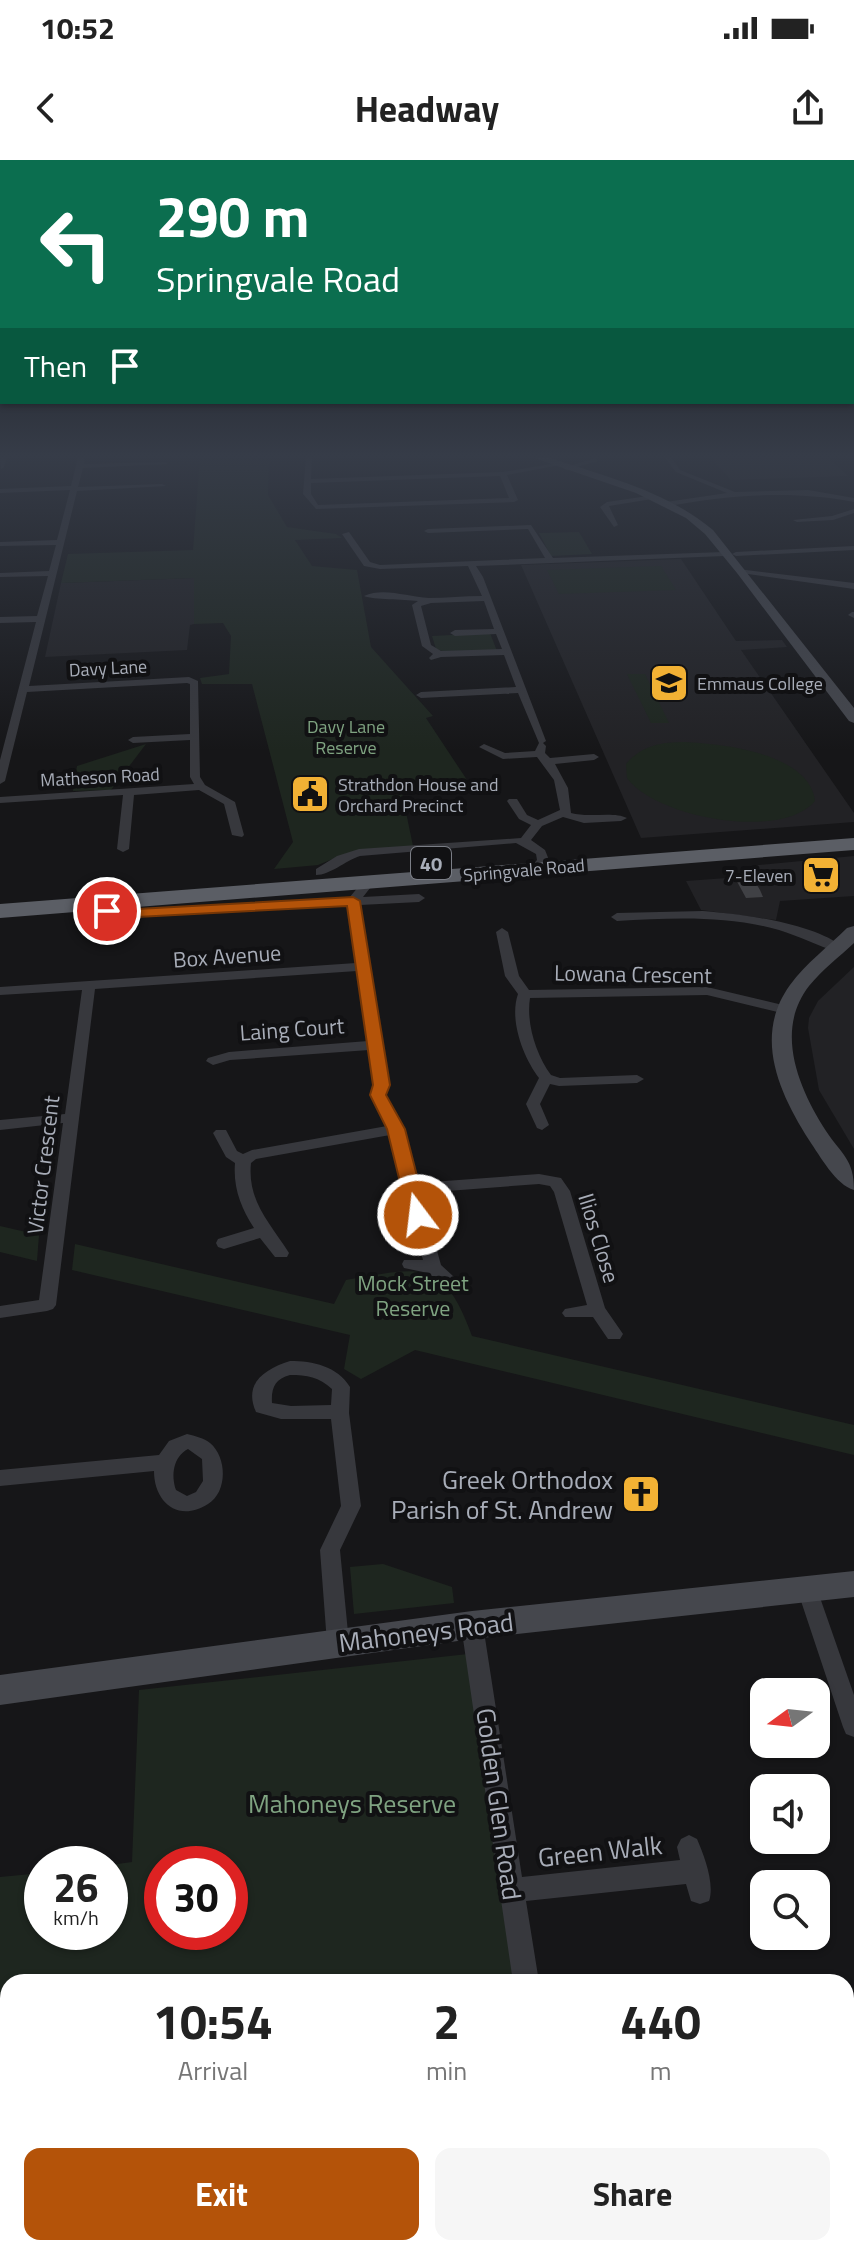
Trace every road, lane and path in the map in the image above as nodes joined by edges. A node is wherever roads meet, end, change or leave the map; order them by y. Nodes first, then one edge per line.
1 (730, 554) edge
2 (58, 555) edge
3 (361, 555) edge
4 (547, 555) edge
5 (676, 555) edge
6 (733, 555) edge
7 (549, 559) junction
8 (475, 562) junction
9 (53, 573) junction
10 (0, 575) edge
11 (854, 586) edge
12 (368, 596) dead end
13 (486, 598) junction
14 (425, 600) junction
15 (41, 619) junction
16 (0, 620) edge
17 (499, 631) junction
18 (455, 633) dead end
19 (508, 652) junction
20 (23, 689) junction
21 (522, 690) junction
22 (421, 695) dead end
23 (854, 718) edge
24 (196, 737) junction
25 (133, 740) dead end
26 (484, 747) dead end
27 (543, 751) junction
28 (503, 756) junction
29 (594, 757) dead end
30 (487, 763) dead end
31 (0, 781) edge
32 (201, 787) junction
33 (129, 793) junction
34 (0, 800) edge
35 (513, 801) dead end
36 (564, 814) junction
37 (621, 818) dead end
38 (538, 824) junction
39 (854, 830) edge
40 (238, 835) dead end
41 (524, 841) junction
42 (854, 844) edge
43 (123, 849) dead end
44 (539, 862) junction
45 (320, 872) junction
46 (368, 883) junction
47 (0, 896) edge
48 (419, 898) dead end
49 (353, 901) junction
50 (99, 904) junction
51 (0, 911) edge
52 (612, 918) dead end
53 (501, 929) dead end
54 (846, 940) edge
55 (361, 967) junction
56 (89, 984) junction
57 (0, 991) edge
58 (525, 994) junction
59 (786, 1010) junction
60 (376, 1045) junction
61 (213, 1061) dead end
62 (546, 1078) junction
63 (643, 1079) dead end
64 (71, 1118) junction
65 (0, 1125) edge
66 (542, 1125) dead end
67 (396, 1129) junction
68 (221, 1133) dead end
69 (243, 1161) junction
70 (854, 1182) edge
71 (410, 1189) junction
72 (264, 1231) junction
73 (224, 1243) dead end
74 (281, 1253) dead end
75 (410, 1264) dead end
76 (433, 1268) junction
77 (457, 1287) dead end
78 (597, 1310) junction
79 (0, 1312) edge
80 (571, 1313) dead end
81 (614, 1334) dead end
82 (340, 1413) dead end
83 (166, 1462) dead end
84 (0, 1478) edge
85 (854, 1584) edge
86 (807, 1589) junction
87 (472, 1625) junction
88 (338, 1643) junction
89 (0, 1690) edge
90 (854, 1727) edge
91 (694, 1870) dead end
92 (512, 1890) junction
93 (525, 1974) edge

1 - 23 main road
2 - 9 street
3 - 8 street
4 - 7 street
5 - 7 street
6 - 11 street
7 - 8 street
8 - 13 street
9 - 10 street
9 - 15 street
12 - 14 street
13 - 14 street
13 - 17 street
14 - 19 street
15 - 16 street
15 - 20 street
17 - 18 street
17 - 19 street
19 - 21 street
20 - 24 street, Davy Lane
20 - 31 street
21 - 22 street
21 - 27 street
24 - 25 street
24 - 32 street
26 - 28 street
27 - 28 street
27 - 29 street
27 - 36 street
28 - 30 street
32 - 33 street, Matheson Road
32 - 40 street
33 - 34 street, Matheson Road
33 - 43 street
35 - 38 street
36 - 37 street
36 - 38 street
38 - 41 street
39 - 44 highway, Springvale Road / 40
41 - 44 street
41 - 45 street, Springvale Road
42 - 44 highway, Springvale Road / 40
44 - 45 highway, Springvale Road / 40
44 - 46 highway, Springvale Road / 40
45 - 47 highway, Springvale Road / 40
46 - 49 street
46 - 50 highway, Springvale Road / 40
48 - 49 street, Springvale Road
49 - 50 street, Springvale Road
49 - 55 street
50 - 51 highway, Springvale Road / 40
52 - 54 street
53 - 58 street
54 - 59 main road
55 - 56 street, Box Avenue
55 - 60 street
56 - 57 street, Box Avenue
56 - 64 street, Victor Crescent
58 - 59 street, Lowana Crescent
58 - 62 street
59 - 70 main road
60 - 61 street, Laing Court
60 - 67 street
62 - 63 street
62 - 66 street
64 - 65 street
64 - 79 street, Victor Crescent
67 - 69 street
67 - 71 street
68 - 69 street
69 - 72 street
71 - 76 street
71 - 78 street, Ilios Close
72 - 73 street
72 - 74 street
75 - 76 street
76 - 77 street
78 - 80 street, Ilios Close
78 - 81 street, Ilios Close
82 - 88 street
83 - 84 street
85 - 86 main road, Mahoneys Road
86 - 87 main road, Mahoneys Road
86 - 90 street
87 - 88 main road, Mahoneys Road
87 - 92 street, Golden Glen Road
88 - 89 main road, Mahoneys Road
91 - 92 street, Green Walk
92 - 93 street, Golden Glen Road

